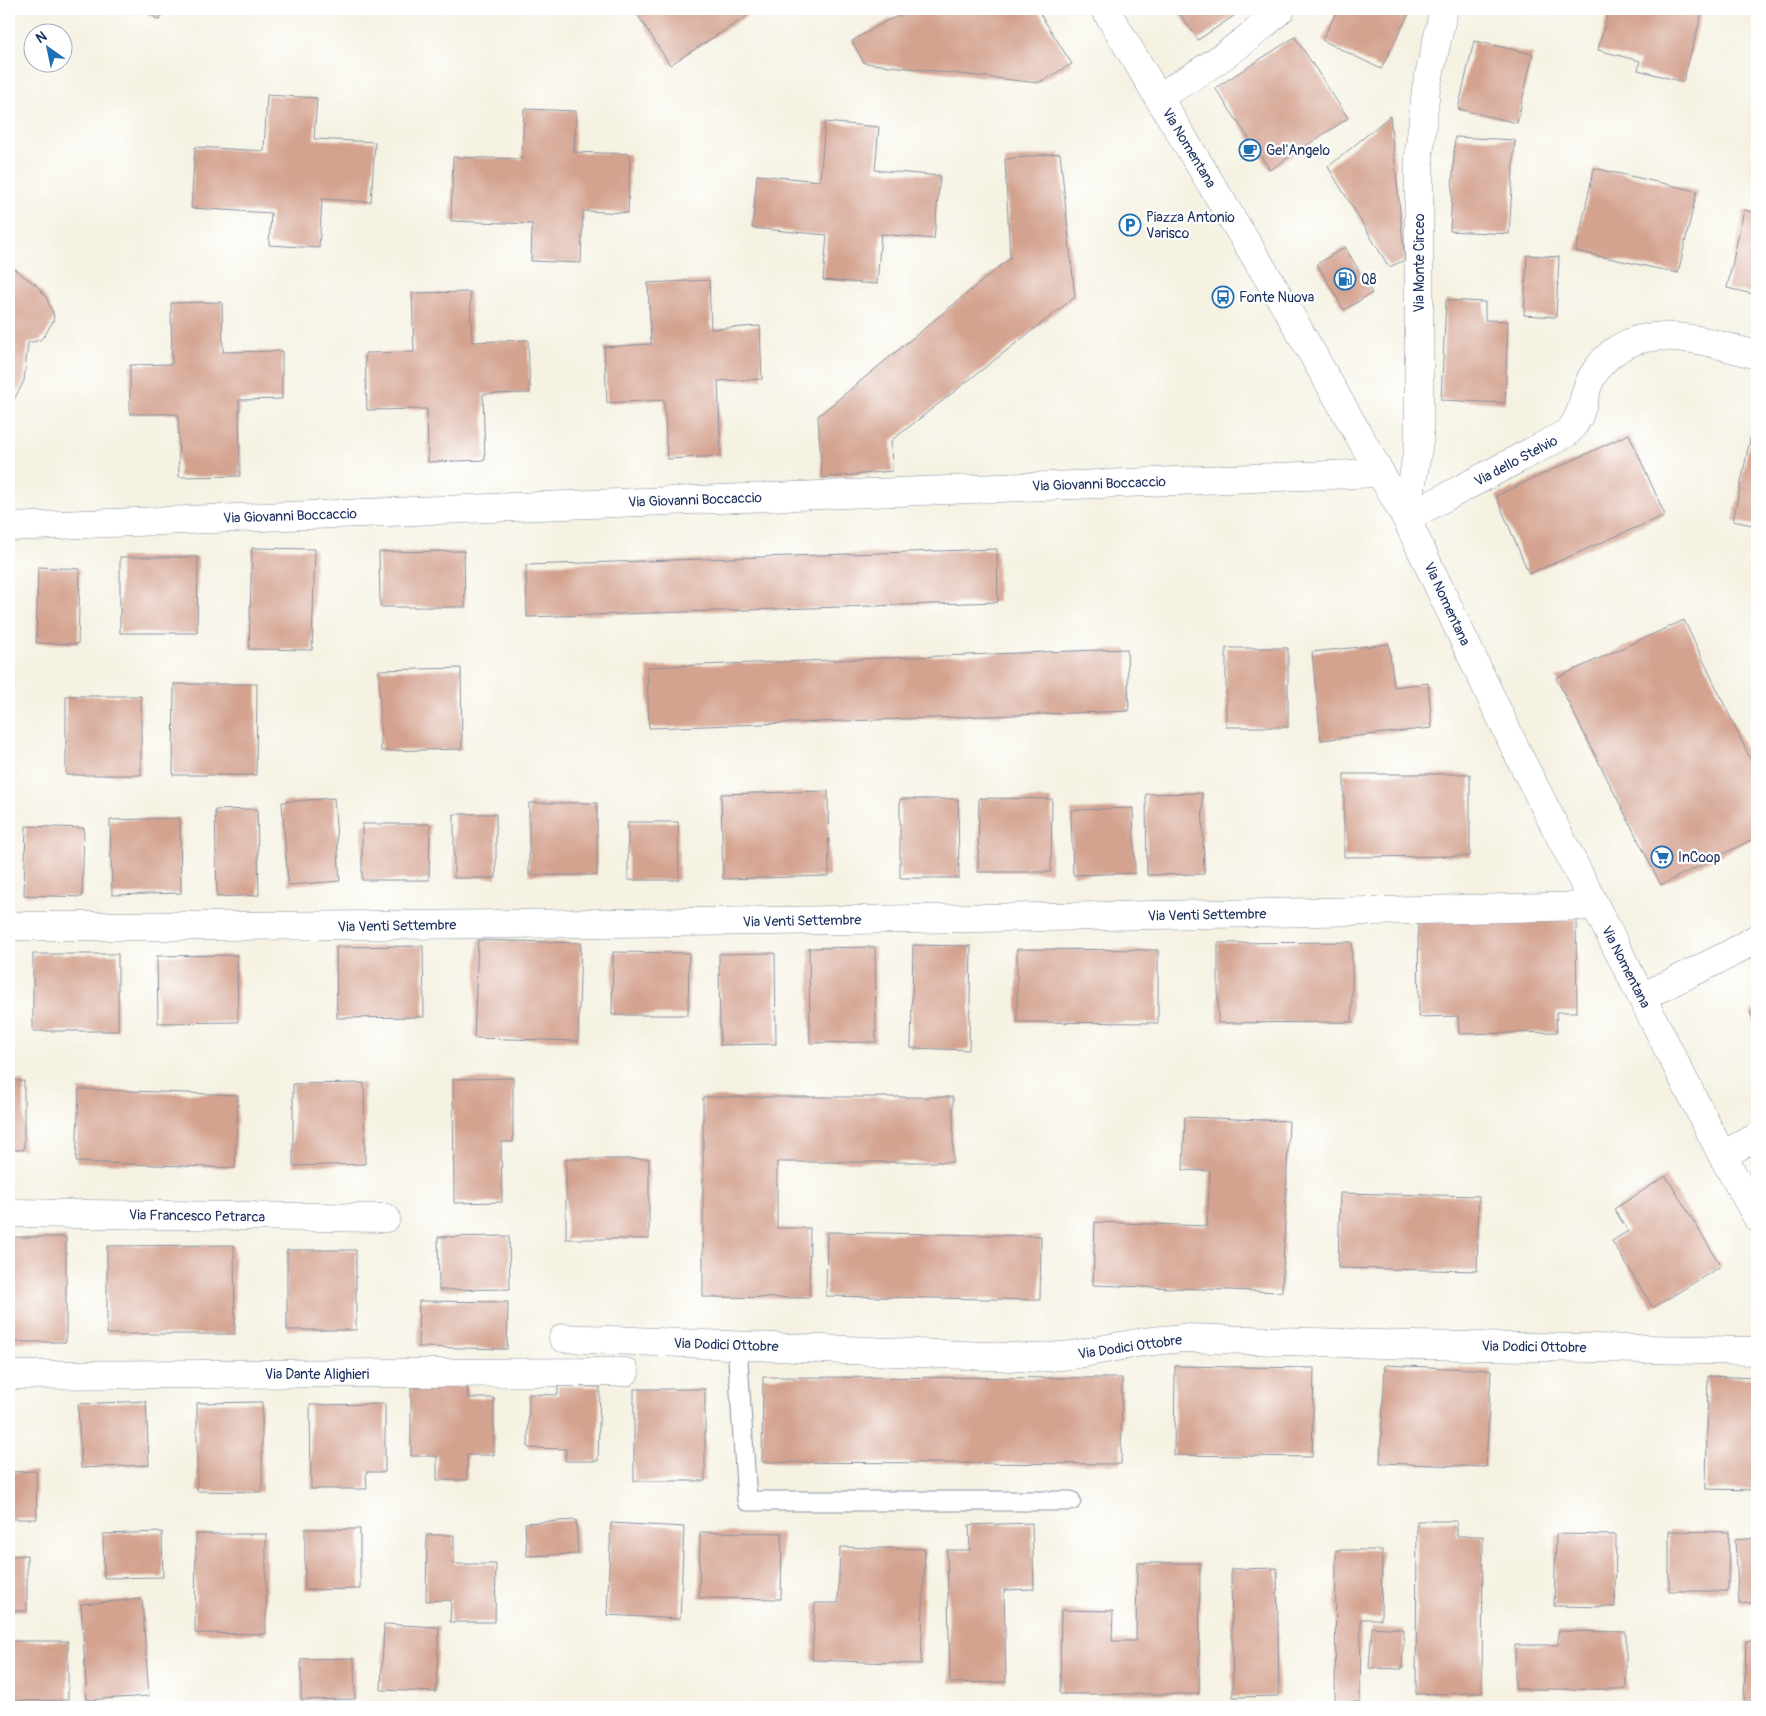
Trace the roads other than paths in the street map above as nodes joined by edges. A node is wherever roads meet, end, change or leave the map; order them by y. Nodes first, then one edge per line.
1 (1105, 9) edge
2 (1281, 9) edge
3 (1444, 9) edge
4 (1158, 97) junction
5 (1757, 355) edge
6 (1380, 472) junction
7 (1406, 518) junction
8 (9, 527) edge
9 (1595, 906) junction
10 (9, 926) edge
11 (1757, 938) edge
12 (1642, 997) junction
13 (1757, 1137) edge
14 (1722, 1155) junction
15 (9, 1213) edge
16 (1757, 1217) edge
17 (386, 1218) dead end
18 (563, 1338) dead end
19 (737, 1346) junction
20 (1757, 1351) edge
21 (626, 1372) dead end
22 (9, 1376) edge
23 (1071, 1501) dead end

1 - 4 street, Via Nomentana
2 - 4 street
3 - 7 street, Via Monte Circeo
4 - 6 street, Via Nomentana
5 - 7 street, Via dello Stelvio
6 - 7 street, Via Nomentana
6 - 8 street, Via Giovanni Boccaccio
7 - 9 street, Via Nomentana
9 - 10 street, Via Venti Settembre
9 - 12 street, Via Nomentana
11 - 12 street
12 - 14 street, Via Nomentana
13 - 14 street
14 - 16 street, Via Nomentana
15 - 17 street, Via Francesco Petrarca
18 - 19 street, Via Dodici Ottobre
19 - 20 street, Via Dodici Ottobre
19 - 23 lane
21 - 22 street, Via Dante Alighieri

